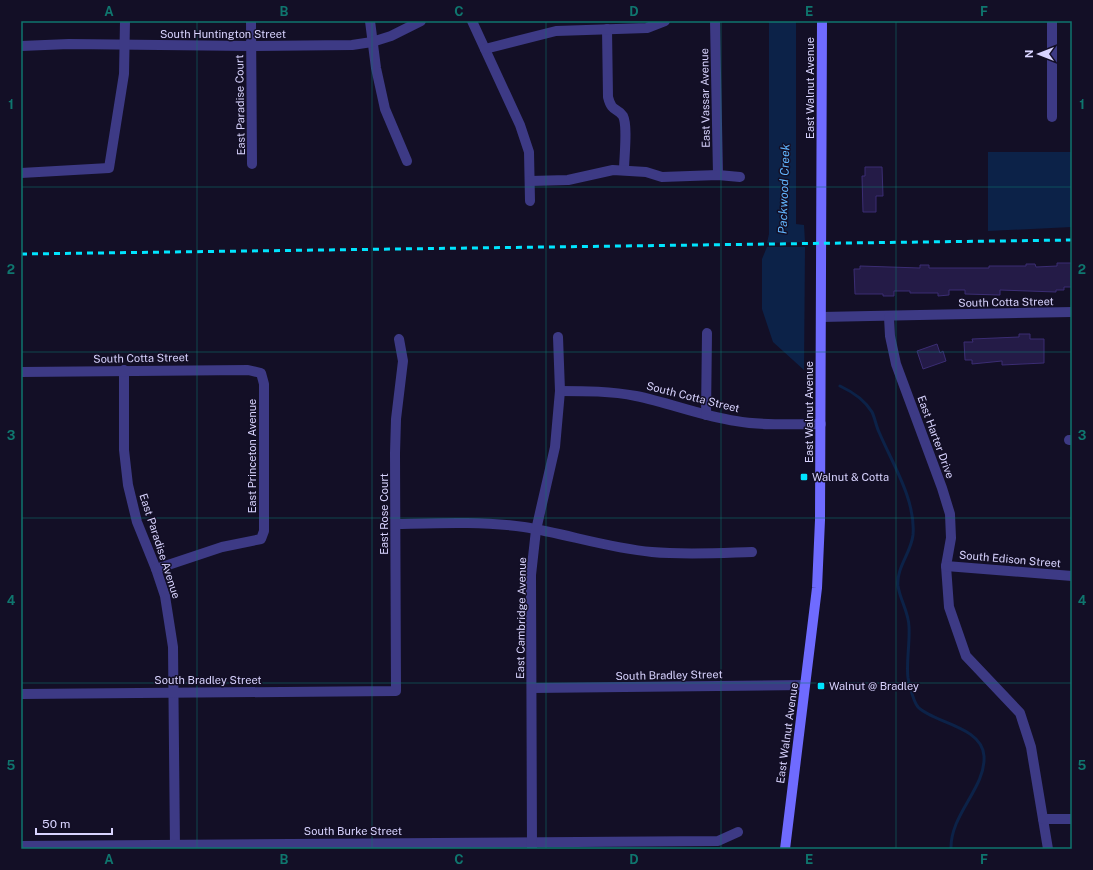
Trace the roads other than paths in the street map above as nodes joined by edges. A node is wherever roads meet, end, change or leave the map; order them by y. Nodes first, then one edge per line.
1 (125, 21) edge
2 (250, 21) edge
3 (370, 21) edge
4 (421, 21) edge
5 (472, 21) edge
6 (665, 21) edge
7 (715, 21) edge
8 (822, 21) edge
9 (1052, 21) edge
10 (607, 29) junction
11 (372, 42) junction
12 (21, 46) edge
13 (125, 46) junction
14 (251, 46) junction
15 (485, 49) junction
16 (1052, 117) dead end
17 (407, 161) dead end
18 (252, 164) dead end
19 (624, 170) junction
20 (21, 173) edge
21 (718, 175) junction
22 (740, 177) dead end
23 (530, 181) junction
24 (530, 201) dead end
25 (1072, 312) edge
26 (821, 317) junction
27 (889, 317) junction
28 (707, 333) dead end
29 (558, 337) dead end
30 (399, 339) dead end
31 (124, 370) junction
32 (21, 372) edge
33 (261, 373) joint
34 (560, 391) junction
35 (706, 415) junction
36 (821, 424) junction
37 (396, 524) junction
38 (536, 530) junction
39 (752, 552) dead end
40 (946, 566) junction
41 (156, 568) junction
42 (1072, 576) edge
43 (805, 685) junction
44 (532, 688) junction
45 (396, 691) joint
46 (175, 692) junction
47 (21, 694) edge
48 (1043, 819) junction
49 (1072, 819) edge
50 (738, 832) dead end
51 (532, 845) edge
52 (686, 845) edge
53 (21, 846) edge
54 (175, 847) edge
55 (784, 849) edge
56 (1048, 849) edge

1 - 13 street
2 - 14 street
3 - 11 street
4 - 11 street, South Huntington Street
5 - 15 street
6 - 10 street
7 - 21 street, East Vassar Avenue
8 - 26 main road, East Walnut Avenue
9 - 16 street
10 - 15 street
10 - 19 street
11 - 14 street, South Huntington Street
11 - 17 street
12 - 13 street, South Huntington Street
13 - 14 street, South Huntington Street
13 - 20 street
14 - 18 street, East Paradise Court
15 - 23 street
19 - 21 street
19 - 23 street
21 - 22 street
23 - 24 street
25 - 27 street, South Cotta Street
26 - 27 street, South Cotta Street
26 - 36 main road, East Walnut Avenue
27 - 40 street, East Harter Drive
28 - 35 street
29 - 34 street, East Cambridge Avenue
30 - 37 street, East Rose Court
31 - 32 street, South Cotta Street
31 - 33 street, South Cotta Street
31 - 41 street, East Paradise Avenue
33 - 41 street, East Princeton Avenue
34 - 35 street, South Cotta Street
34 - 38 street, East Cambridge Avenue
35 - 36 street, South Cotta Street
36 - 43 main road, East Walnut Avenue
37 - 38 street
37 - 45 street, East Rose Court
38 - 39 street
38 - 44 street, East Cambridge Avenue
40 - 42 street, South Edison Street
40 - 48 street, East Harter Drive
41 - 46 street, East Paradise Avenue
43 - 44 street, South Bradley Street
43 - 55 main road, East Walnut Avenue
44 - 51 street, East Cambridge Avenue
45 - 46 street, South Bradley Street
46 - 47 street, South Bradley Street
46 - 54 street, East Paradise Avenue
48 - 49 street
48 - 56 street, East Harter Drive
50 - 52 street, South Burke Street
51 - 52 street, South Burke Street
51 - 54 street, South Burke Street
53 - 54 street, South Burke Street

